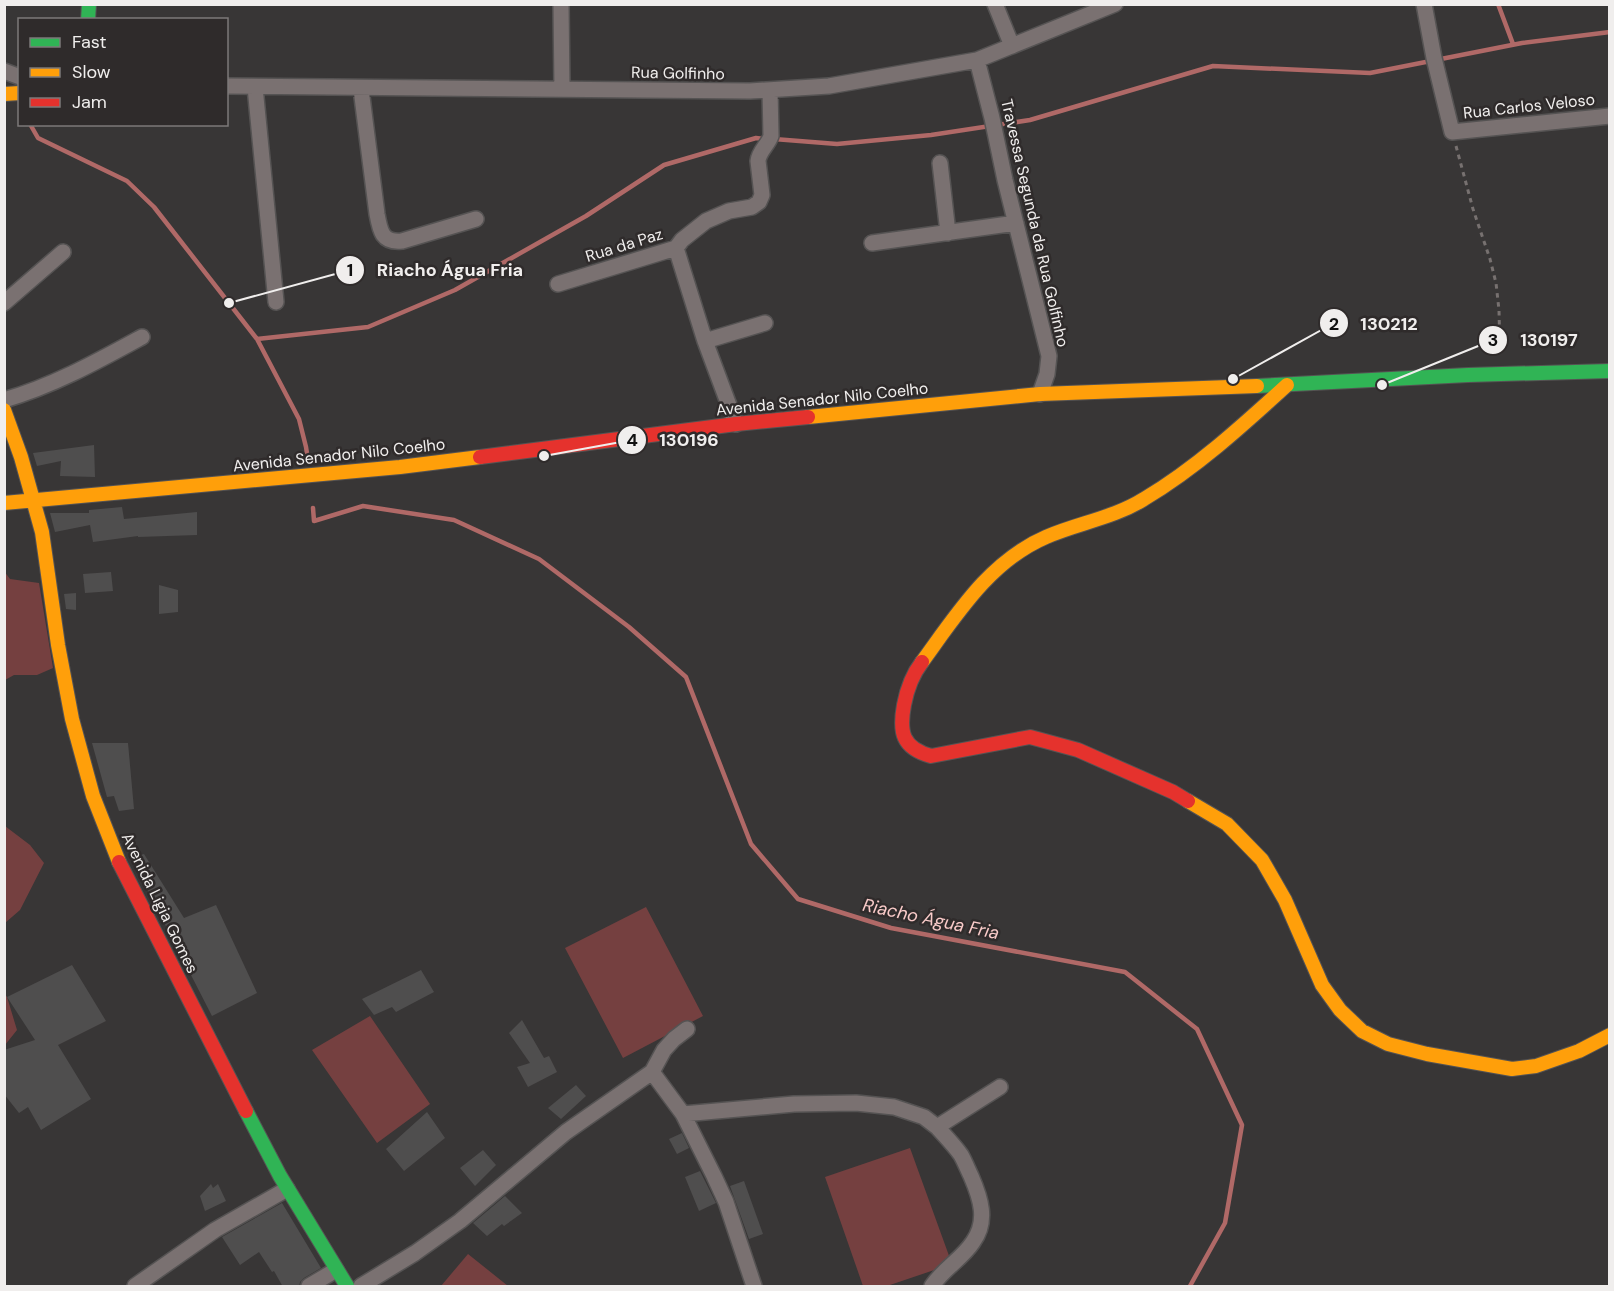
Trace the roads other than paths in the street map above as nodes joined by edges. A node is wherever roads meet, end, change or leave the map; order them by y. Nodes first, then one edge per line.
1 (561, 4) edge
2 (995, 4) edge
3 (1115, 4) edge
4 (1424, 4) edge
5 (1012, 46) junction
6 (977, 60) junction
7 (228, 86) edge
8 (255, 87) junction
9 (361, 89) junction
10 (562, 89) junction
11 (770, 90) junction
12 (1610, 116) edge
13 (940, 164) dead end
14 (476, 219) dead end
15 (1016, 223) junction
16 (948, 233) junction
17 (872, 243) dead end
18 (676, 248) junction
19 (63, 252) dead end
20 (558, 284) dead end
21 (276, 302) dead end
22 (4, 303) edge
23 (765, 323) dead end
24 (142, 337) dead end
25 (705, 341) junction
26 (1610, 371) edge
27 (1287, 385) junction
28 (1040, 394) junction
29 (4, 400) edge
30 (4, 410) edge
31 (736, 424) junction
32 (33, 501) junction
33 (4, 503) edge
34 (687, 1029) dead end
35 (1610, 1035) edge
36 (652, 1072) junction
37 (1000, 1087) dead end
38 (683, 1114) junction
39 (937, 1127) junction
40 (287, 1189) junction
41 (336, 1270) junction
42 (135, 1287) edge
43 (309, 1287) edge
44 (347, 1287) edge
45 (361, 1287) edge
46 (754, 1287) edge
47 (933, 1287) edge

1 - 10 street
2 - 5 street
3 - 5 street, Rua Golfinho
4 - 12 street, Rua Carlos Veloso
5 - 6 street, Rua Golfinho
6 - 11 street, Rua Golfinho
6 - 15 street, Travessa Segunda da Rua Golfinho
7 - 8 street, Rua Golfinho
8 - 9 street, Rua Golfinho
8 - 21 street
9 - 10 street, Rua Golfinho
9 - 14 street
10 - 11 street, Rua Golfinho
11 - 18 street
13 - 16 street
15 - 16 street
15 - 28 street, Travessa Segunda da Rua Golfinho
16 - 17 street
18 - 20 street, Rua da Paz
18 - 25 street, Rua da Paz
19 - 22 street
23 - 25 street
24 - 29 street
25 - 31 street, Rua da Paz
26 - 27 street, Avenida Senador Nilo Coelho
27 - 28 street, Avenida Senador Nilo Coelho
27 - 35 street
28 - 31 street, Avenida Senador Nilo Coelho
30 - 32 street, Avenida Ligia Gomes
31 - 32 street, Avenida Senador Nilo Coelho
32 - 33 street, Avenida Senador Nilo Coelho
32 - 40 street, Avenida Ligia Gomes
34 - 36 street
36 - 38 street
36 - 45 street
37 - 39 street
38 - 39 street
38 - 46 street
39 - 47 street
40 - 41 street, Avenida Ligia Gomes
40 - 42 street
41 - 43 street
41 - 44 street, Avenida Ligia Gomes

